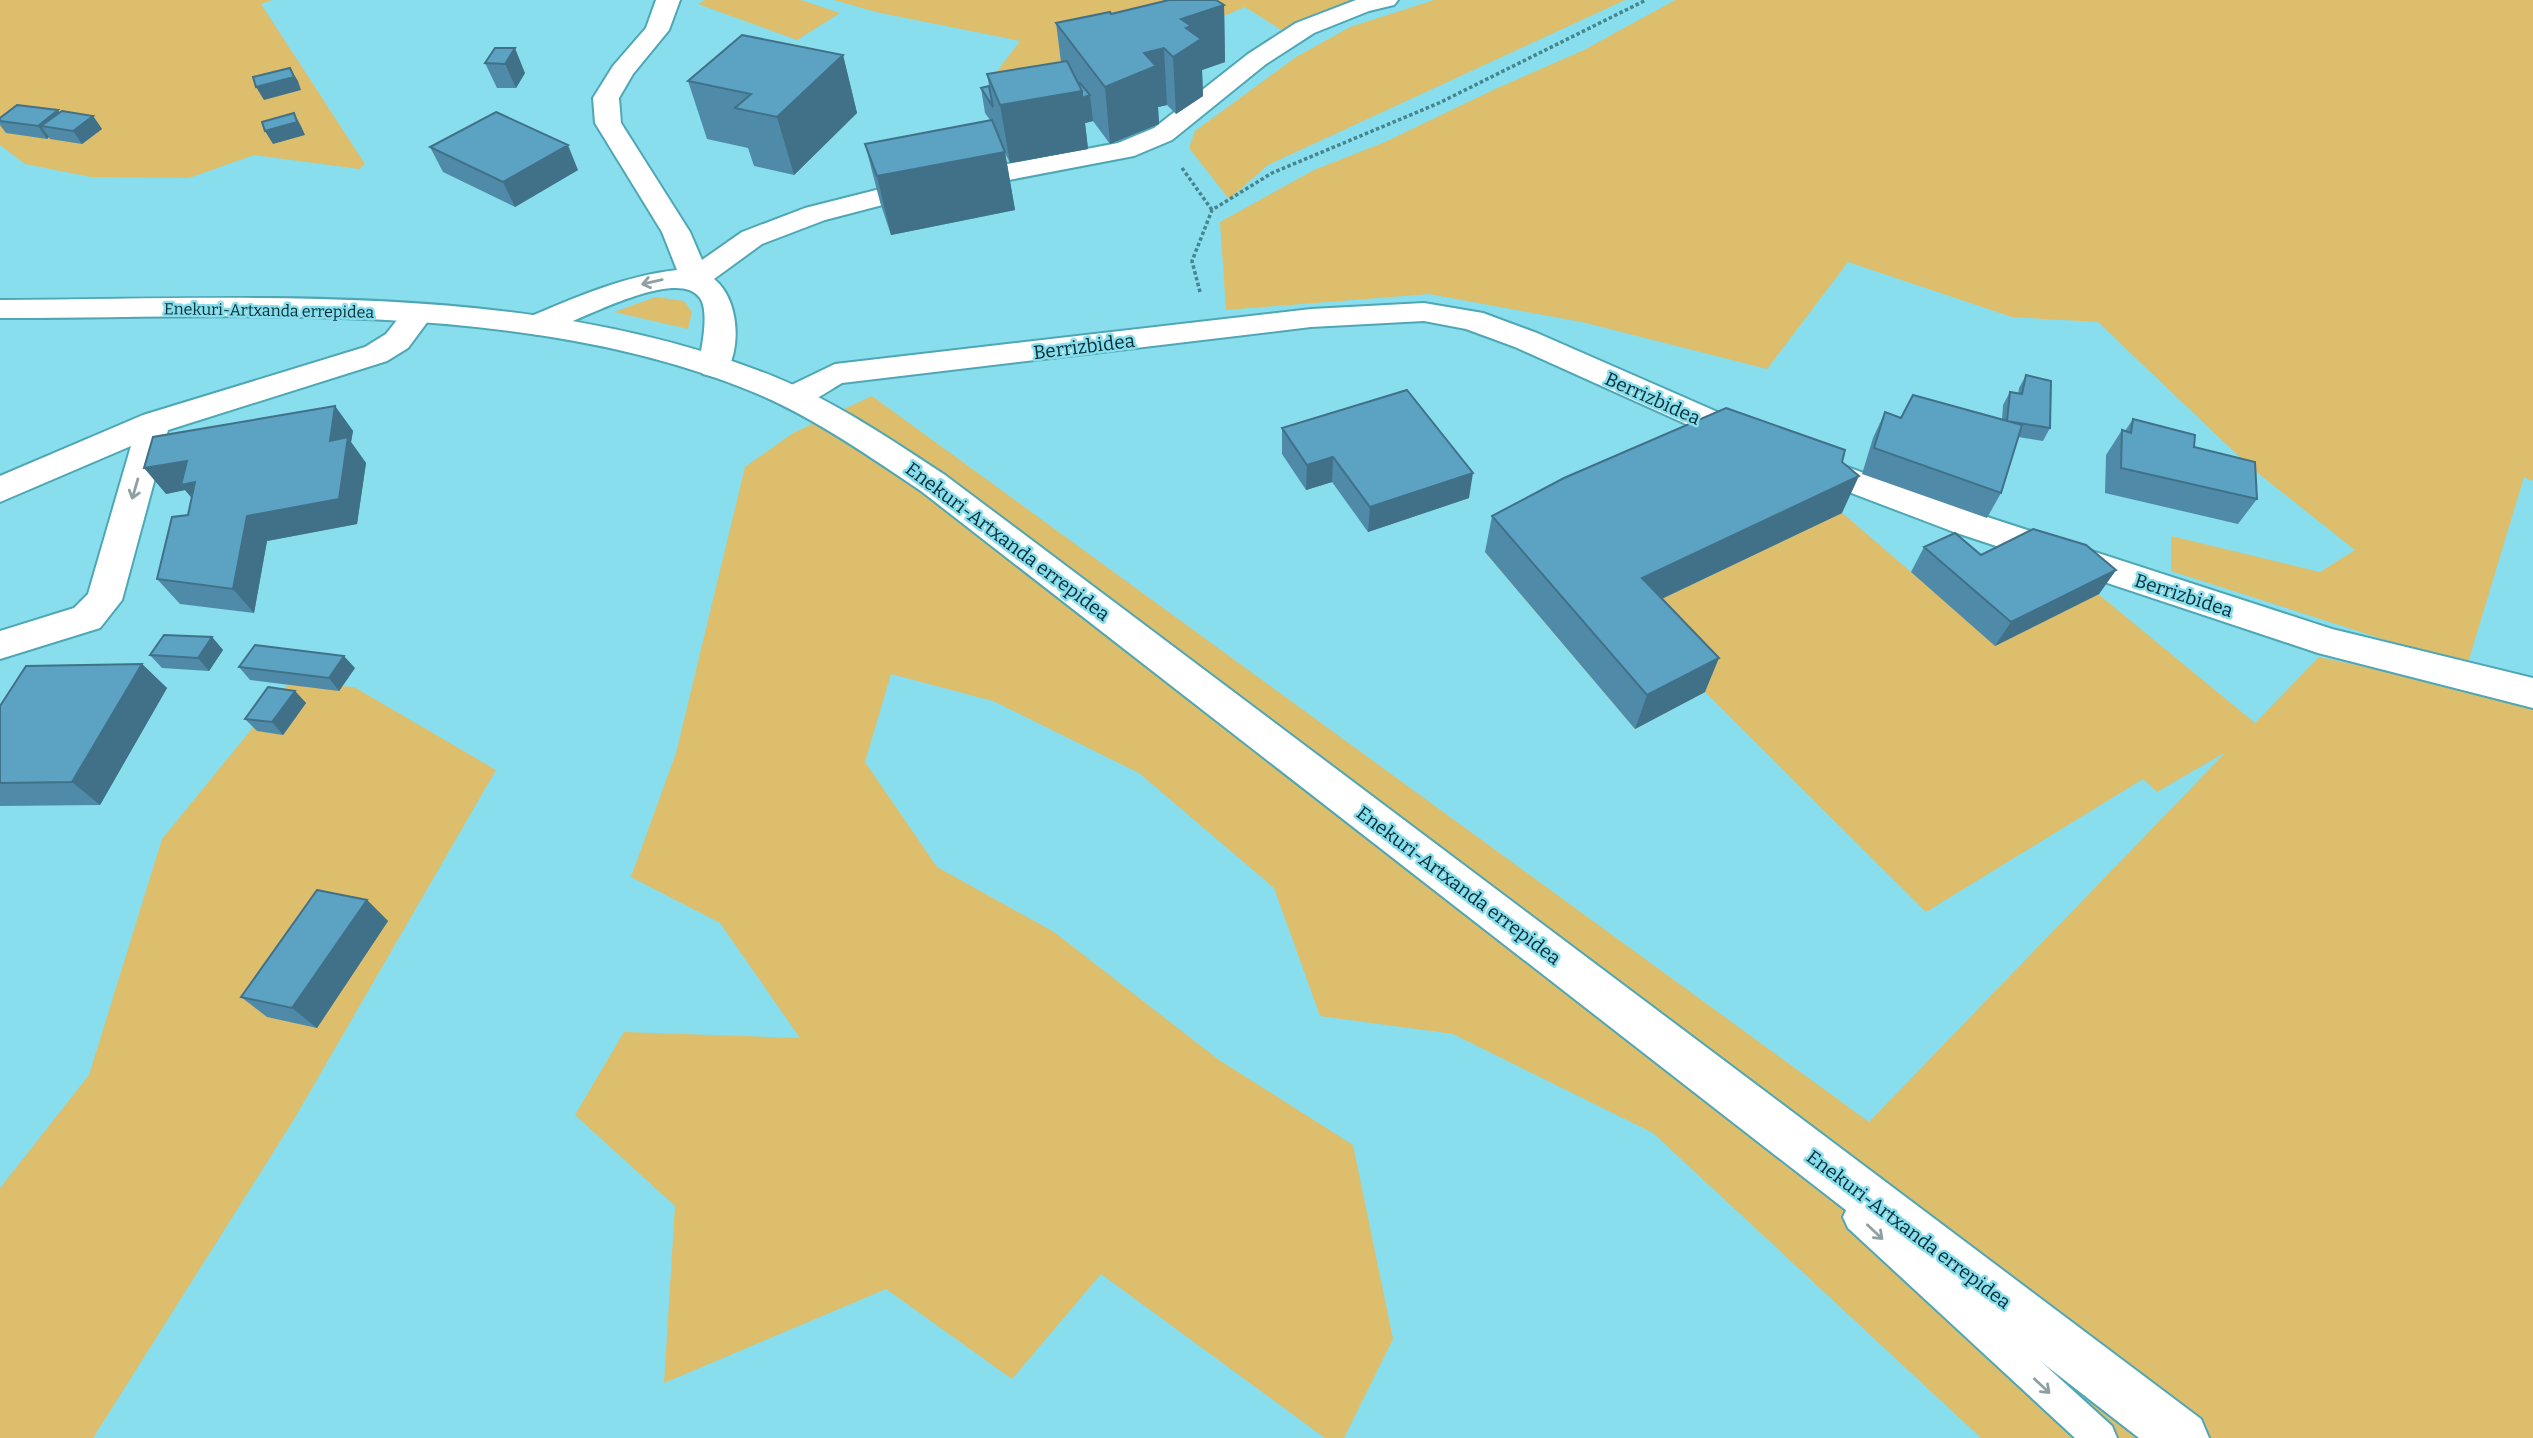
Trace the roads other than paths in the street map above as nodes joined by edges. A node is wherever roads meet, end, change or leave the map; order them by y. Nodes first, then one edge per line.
1 (668, 0) edge
2 (1386, 0) edge
3 (695, 279) junction
4 (0, 309) edge
5 (419, 313) junction
6 (538, 325) junction
7 (714, 367) junction
8 (792, 397) junction
9 (154, 423) junction
10 (0, 490) edge
11 (0, 645) edge
12 (2533, 693) edge
13 (1700, 1069) junction
14 (2100, 1438) edge
15 (2182, 1438) edge

1 - 3 street
2 - 3 street
3 -> 6 street
3 - 7 street
4 - 5 street, Enekuri-Artxanda errepidea
5 - 6 street, Enekuri-Artxanda errepidea
5 - 9 street
6 - 7 street, Enekuri-Artxanda errepidea
7 - 8 street, Enekuri-Artxanda errepidea
8 - 12 street, Berrizbidea
8 - 13 street, Enekuri-Artxanda errepidea
9 - 10 street
9 -> 11 street
13 -> 14 lane
13 - 15 street, Enekuri-Artxanda errepidea

